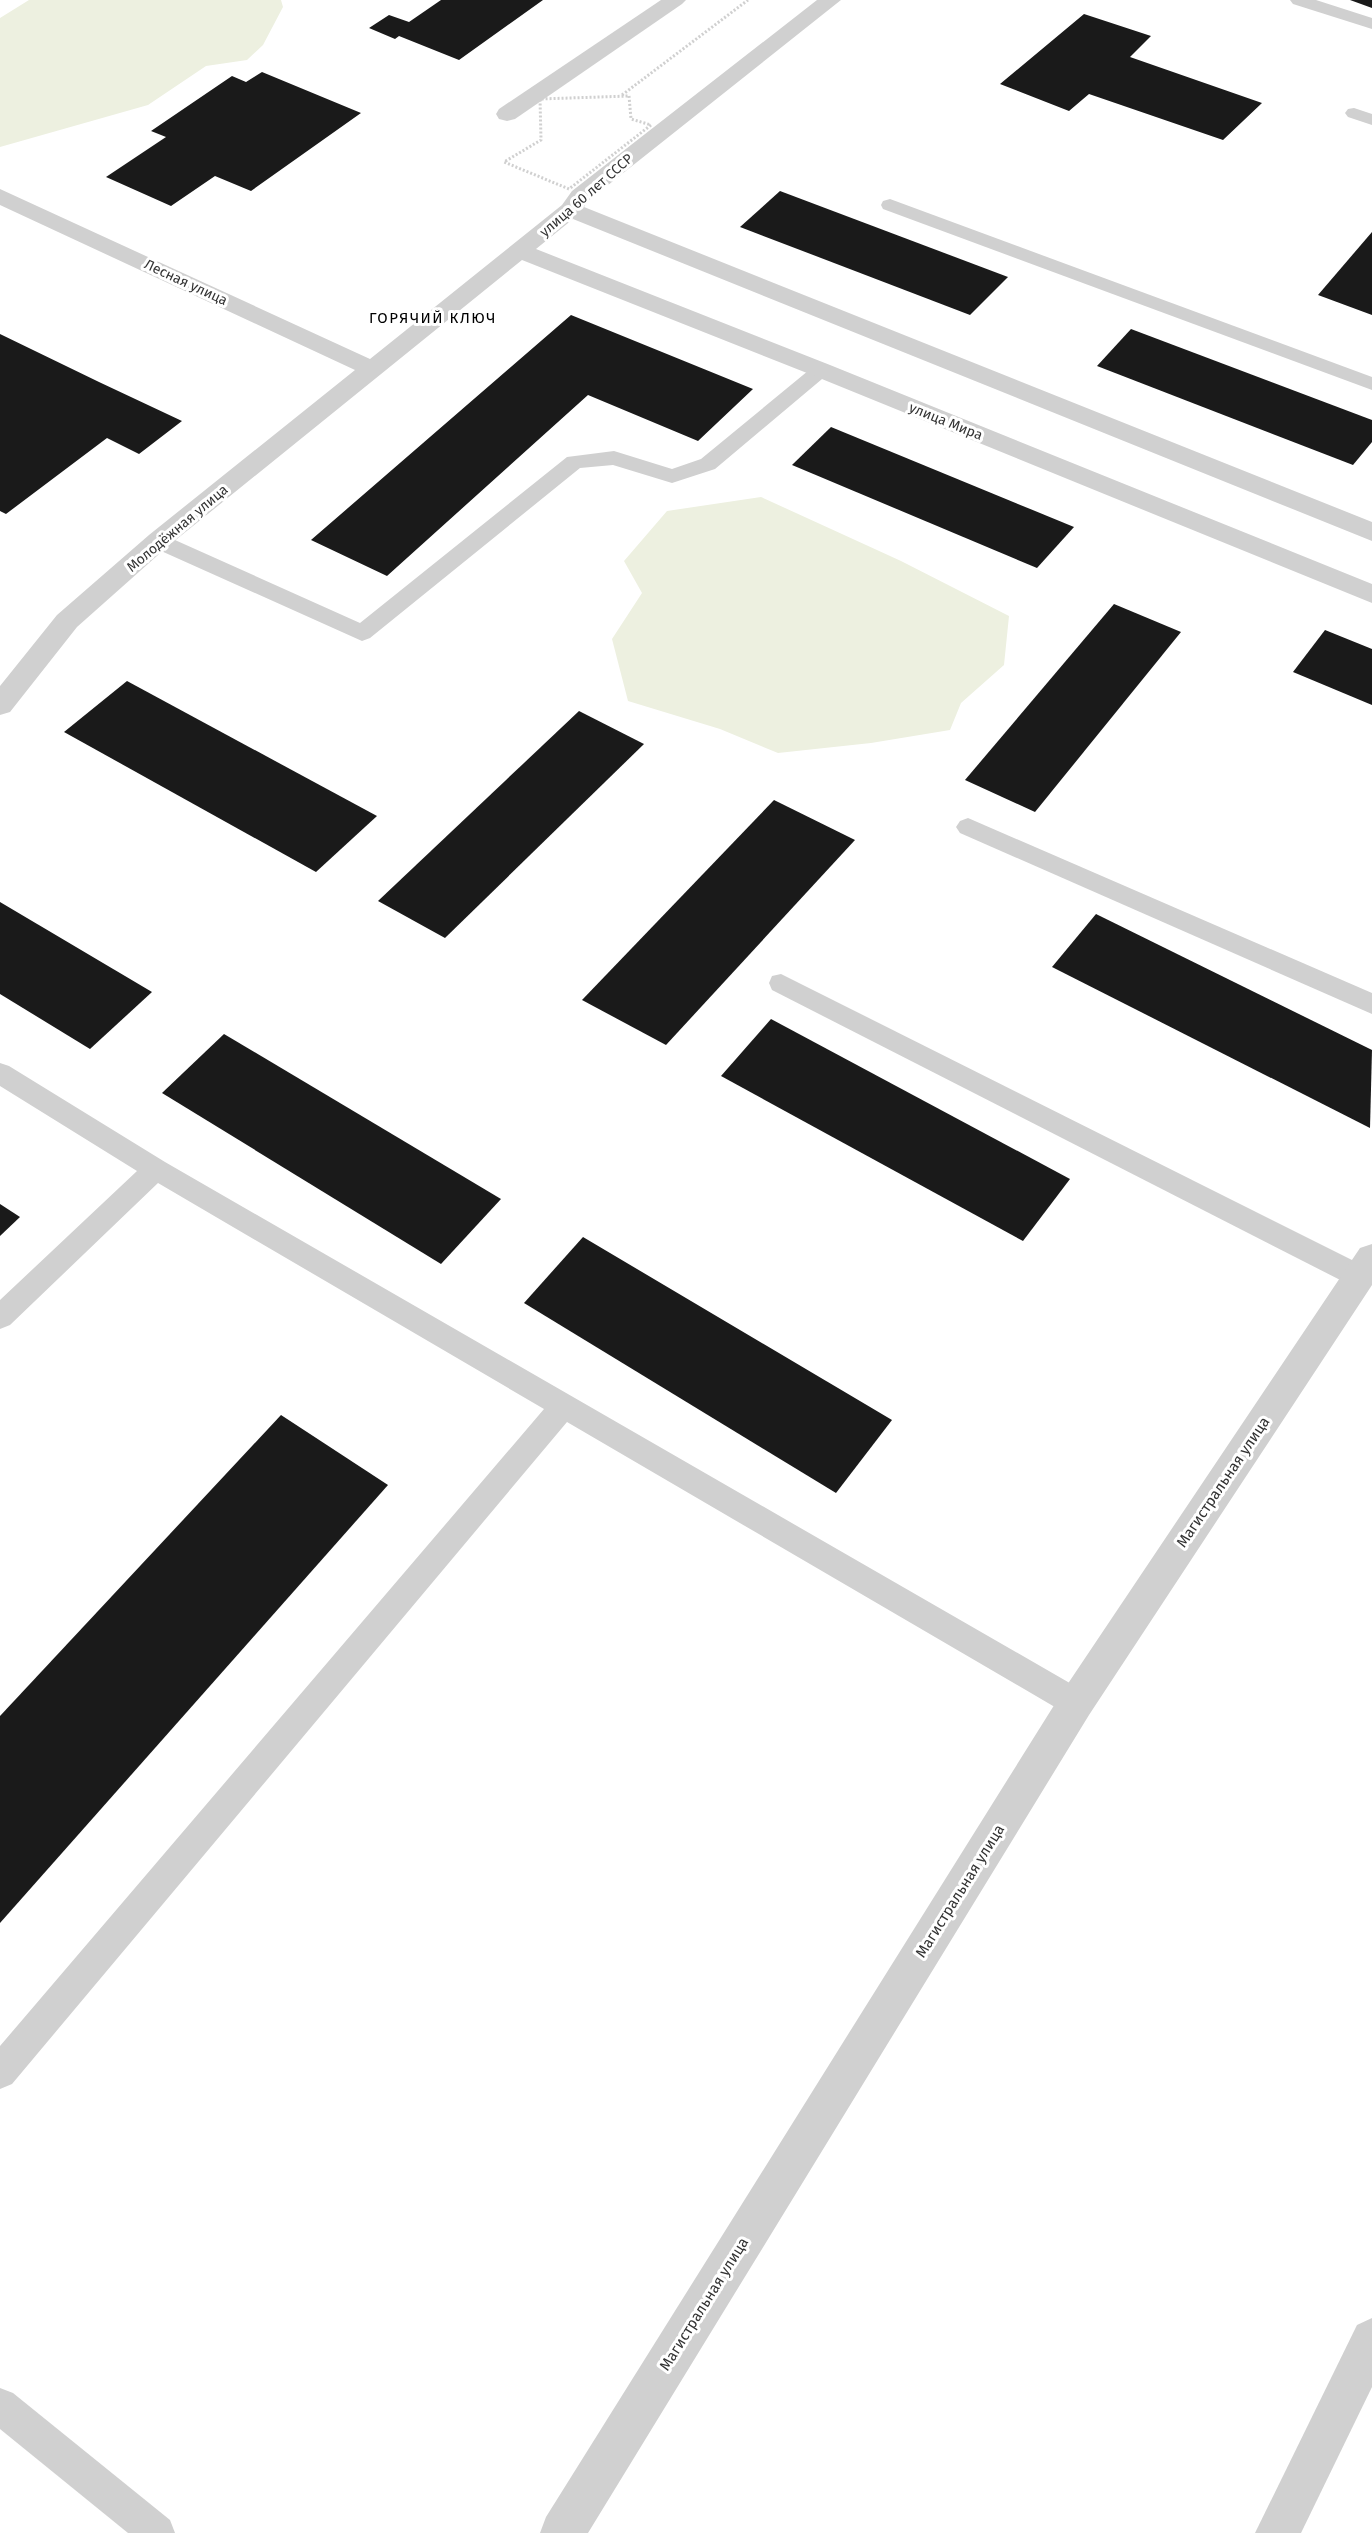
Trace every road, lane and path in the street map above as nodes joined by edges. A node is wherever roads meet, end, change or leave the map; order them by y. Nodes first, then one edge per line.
1 (675, 0) edge
2 (748, 0) edge
3 (830, 0) edge
4 (1299, 0) edge
5 (1372, 24) edge
6 (621, 96) junction
7 (1354, 113) dead end
8 (507, 114) dead end
9 (1372, 120) edge
10 (0, 195) edge
11 (890, 205) dead end
12 (570, 210) junction
13 (519, 251) junction
14 (372, 369) junction
15 (821, 370) junction
16 (1372, 384) edge
17 (1372, 532) edge
18 (158, 541) junction
19 (1372, 594) edge
20 (0, 705) edge
21 (968, 827) dead end
22 (781, 983) dead end
23 (1372, 1004) edge
24 (0, 1073) edge
25 (156, 1169) junction
26 (1366, 1267) edge
27 (0, 1317) edge
28 (563, 1407) junction
29 (1076, 1703) junction
30 (0, 2072) edge
31 (1372, 2340) edge
32 (0, 2406) edge
33 (157, 2533) edge
34 (562, 2533) edge
35 (1277, 2533) edge

1 - 8 street
2 - 6 path
3 - 12 street, улица 60 лет СССР
4 - 5 lane
6 - 6 path
7 - 9 lane
10 - 14 street, Лесная улица
11 - 16 lane
12 - 13 street, улица 60 лет СССР
12 - 17 street
13 - 14 street, улица 60 лет СССР
13 - 15 street, улица Мира
14 - 18 street, Молодёжная улица
15 - 18 lane
15 - 19 street, улица Мира
18 - 20 street, Молодёжная улица
21 - 23 lane
22 - 26 lane
24 - 25 lane
25 - 27 lane
25 - 28 lane
26 - 29 street, Магистральная улица
28 - 29 lane
28 - 30 lane
29 - 34 street, Магистральная улица
31 - 35 street
32 - 33 lane

